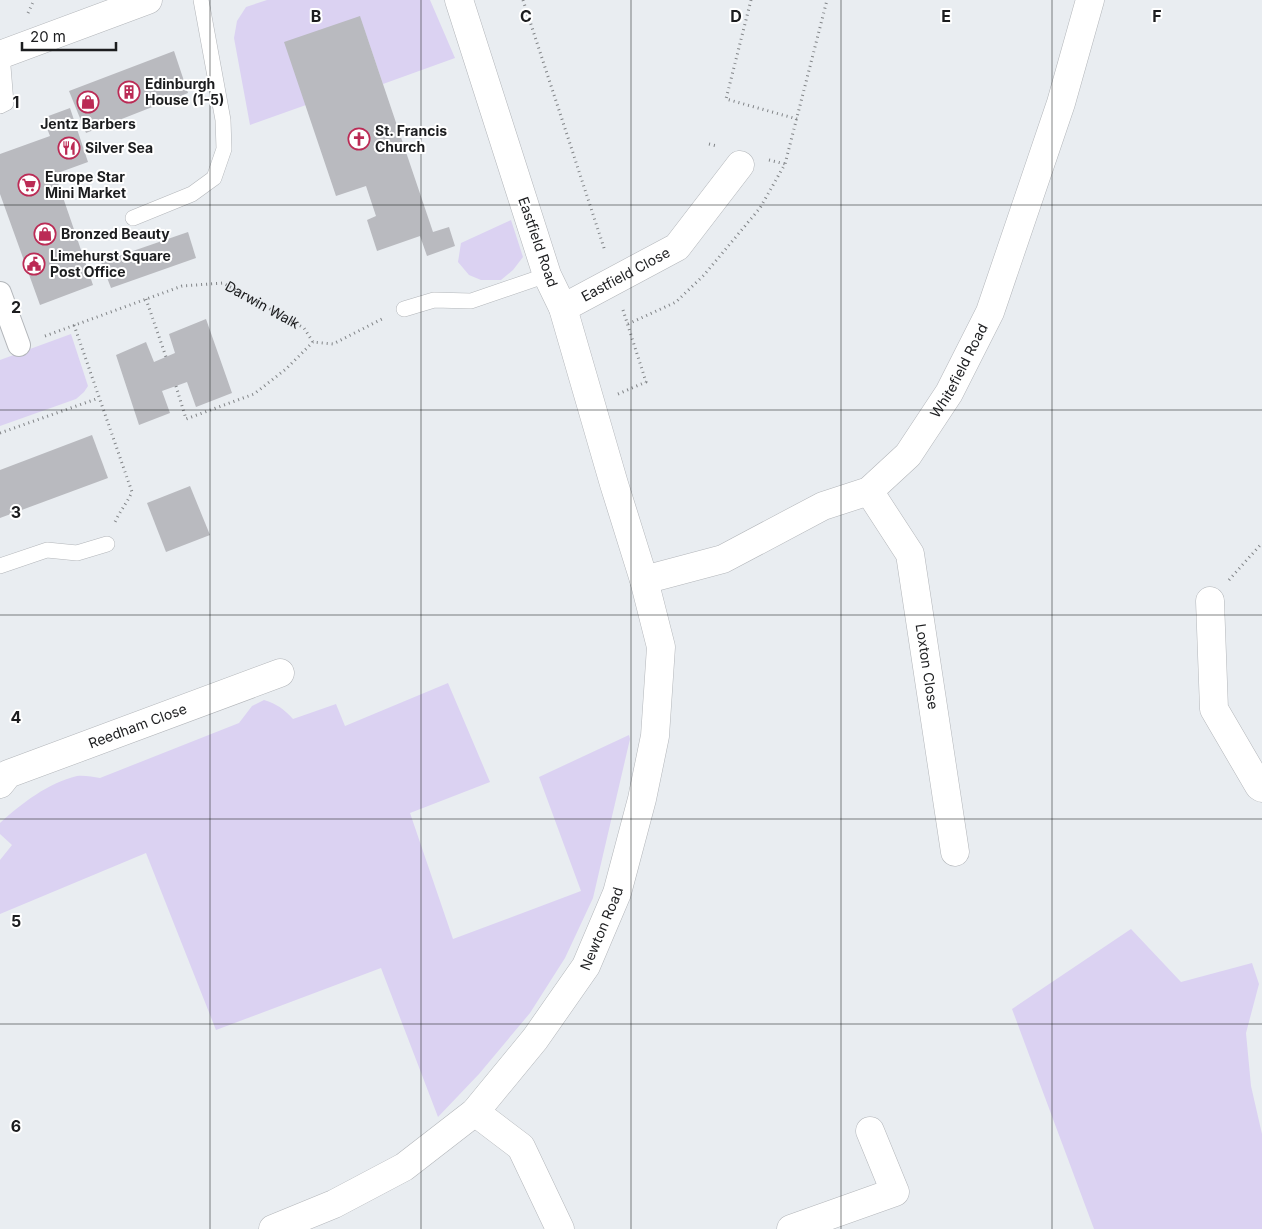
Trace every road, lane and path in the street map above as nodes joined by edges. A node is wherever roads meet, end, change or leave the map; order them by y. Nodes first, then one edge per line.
1 (148, 0) edge
2 (201, 0) edge
3 (459, 0) edge
4 (523, 0) edge
5 (751, 0) edge
6 (1090, 0) edge
7 (99, 8) edge
8 (1, 55) edge
9 (0, 106) edge
10 (797, 119) dead end
11 (740, 165) dead end
12 (133, 218) dead end
13 (546, 274) junction
14 (614, 280) junction
15 (0, 293) edge
16 (146, 299) junction
17 (563, 308) junction
18 (404, 309) joint
19 (74, 325) junction
20 (313, 342) junction
21 (19, 345) joint
22 (166, 357) dead end
23 (176, 386) dead end
24 (613, 397) dead end
25 (99, 398) junction
26 (0, 433) edge
27 (614, 484) joint
28 (869, 491) junction
29 (107, 544) joint
30 (1262, 544) edge
31 (0, 566) edge
32 (644, 580) junction
33 (1210, 601) joint
34 (280, 673) dead end
35 (0, 784) edge
36 (1262, 788) edge
37 (955, 852) dead end
38 (475, 1112) junction
39 (870, 1131) dead end
40 (273, 1229) edge
41 (560, 1229) edge
42 (791, 1229) edge

1 - 7 street
2 - 12 lane
3 - 13 street, Eastfield Road
4 - 14 path
5 - 10 path
6 - 28 street, Whitefield Road
7 - 8 street
8 - 9 lane
11 - 14 street, Eastfield Close
13 - 17 street, Eastfield Road
13 - 18 lane
14 - 17 street, Eastfield Close
14 - 24 path
15 - 21 street
16 - 19 path, Darwin Walk
16 - 20 path, Darwin Walk
16 - 22 path
17 - 27 street, Eastfield Road
18 - 20 path, Darwin Walk
19 - 21 path, Darwin Walk
19 - 25 path
20 - 23 path
25 - 26 path
25 - 29 path
27 - 32 street, Newton Road
28 - 32 street, Whitefield Road
28 - 37 street, Loxton Close
29 - 31 lane
30 - 33 path
32 - 38 street, Newton Road
33 - 36 street
34 - 35 street, Reedham Close
38 - 40 street, Newton Road
38 - 41 street
39 - 42 street

